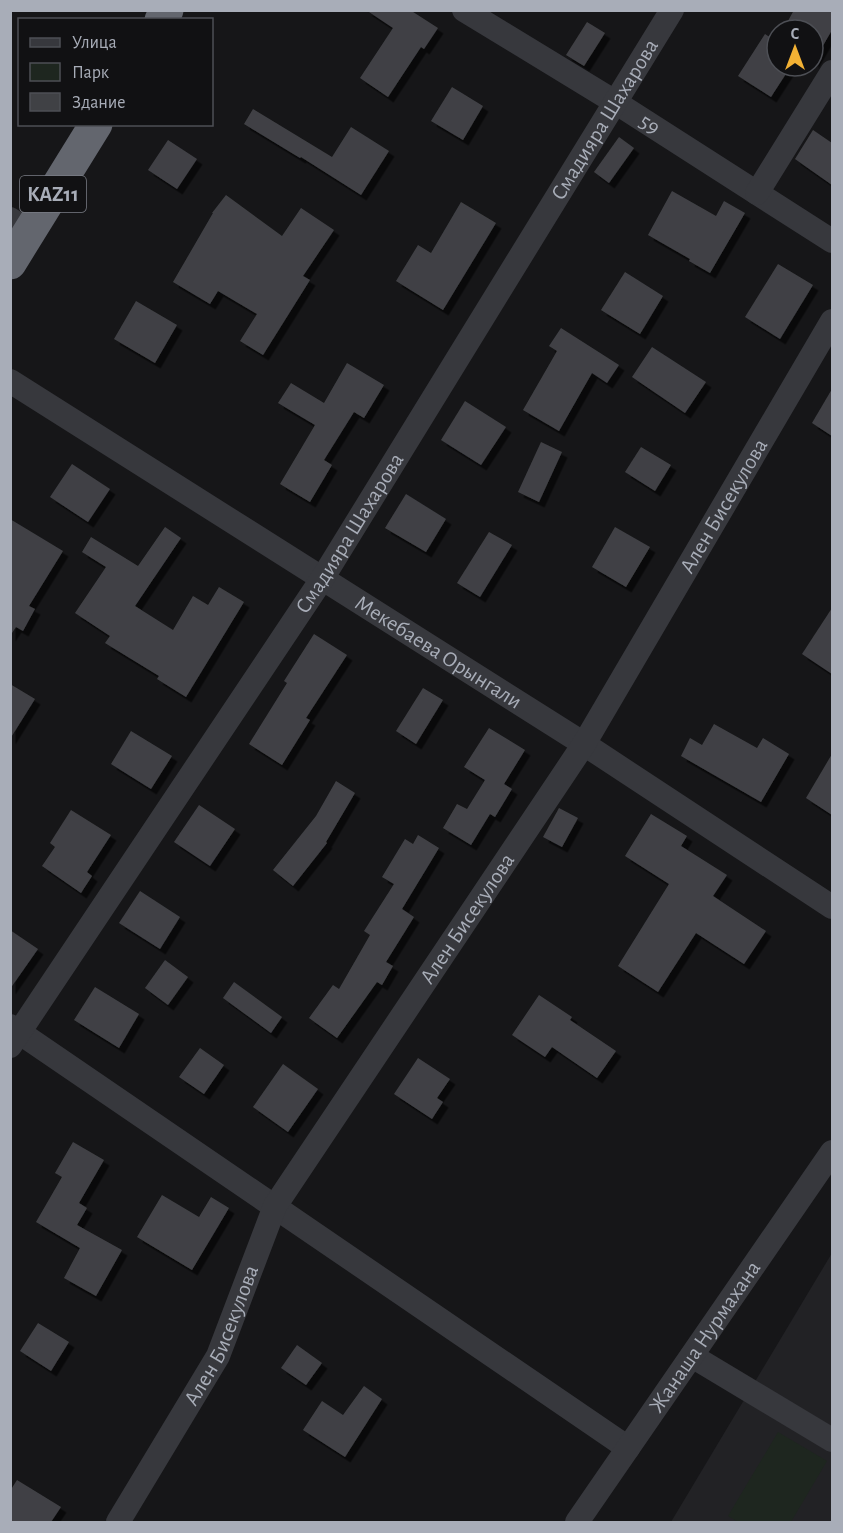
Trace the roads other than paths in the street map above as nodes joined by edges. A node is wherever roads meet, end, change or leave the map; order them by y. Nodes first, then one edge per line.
1 (464, 10) edge
2 (672, 10) edge
3 (832, 72) edge
4 (615, 102) junction
5 (94, 126) edge
6 (757, 193) junction
7 (20, 225) edge
8 (832, 241) edge
9 (10, 263) edge
10 (832, 321) edge
11 (10, 381) edge
12 (322, 579) junction
13 (584, 744) junction
14 (832, 908) edge
15 (13, 1034) edge
16 (832, 1152) edge
17 (275, 1206) junction
18 (692, 1356) junction
19 (832, 1440) edge
20 (628, 1448) junction
21 (118, 1522) edge
22 (577, 1522) edge

1 - 4 street, 59
2 - 4 street, Смадияра Шахарова
3 - 6 street
4 - 6 street, 59
4 - 12 street, Смадияра Шахарова
5 - 7 highway, KAZ11
6 - 8 street, 59
7 - 9 highway, KAZ11
10 - 13 street, Ален Бисекулова
11 - 12 street, Мекебаева Орынгали
12 - 13 street, Мекебаева Орынгали
12 - 15 street, Смадияра Шахарова
13 - 14 street, Мекебаева Орынгали
13 - 17 street, Ален Бисекулова
15 - 17 street
16 - 18 street, Жанаша Нурмахана
17 - 20 street
17 - 21 street, Ален Бисекулова
18 - 19 street
18 - 20 street, Жанаша Нурмахана
20 - 22 street, Жанаша Нурмахана

